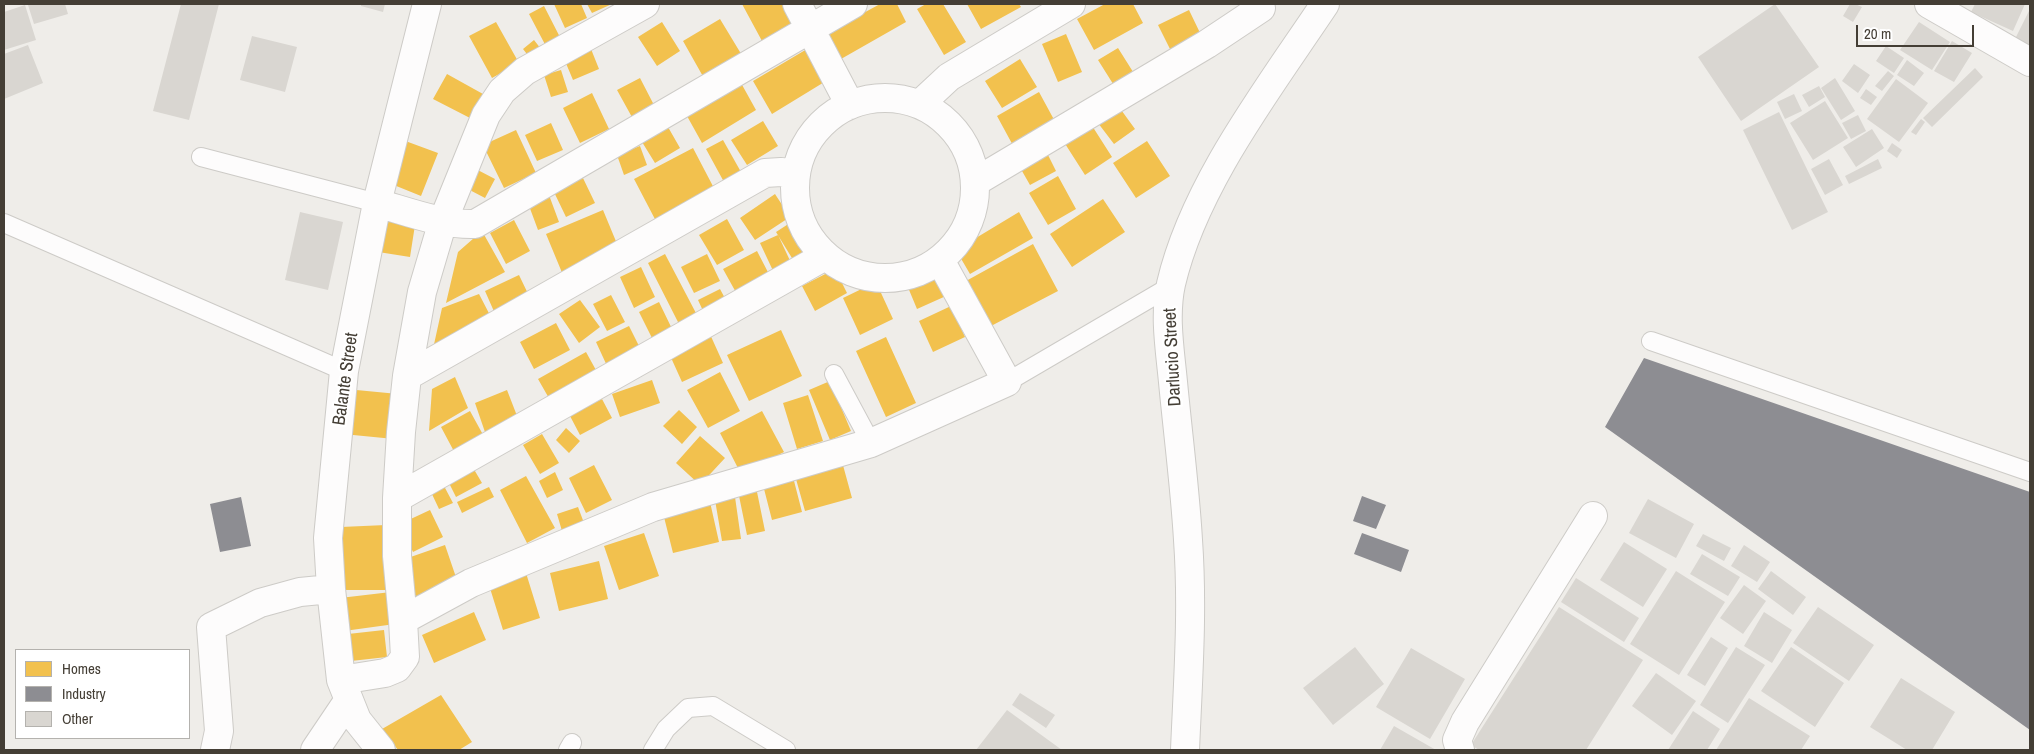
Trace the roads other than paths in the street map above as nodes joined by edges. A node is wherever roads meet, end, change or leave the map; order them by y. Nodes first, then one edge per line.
1 (427, 4) edge
2 (645, 4) edge
3 (796, 4) edge
4 (853, 4) edge
5 (1071, 4) edge
6 (1324, 4) edge
7 (1936, 5) edge
8 (1261, 8) dead end
9 (810, 28) junction
10 (2030, 62) edge
11 (920, 104) junction
12 (850, 105) junction
13 (201, 157) dead end
14 (796, 174) junction
15 (975, 182) junction
16 (377, 203) junction
17 (443, 221) junction
18 (4, 223) edge
19 (825, 256) junction
20 (940, 260) junction
21 (1171, 286) junction
22 (1651, 341) dead end
23 (344, 371) junction
24 (834, 374) dead end
25 (407, 376) junction
26 (1007, 382) junction
27 (870, 443) junction
28 (2030, 472) edge
29 (397, 498) junction
30 (1593, 516) dead end
31 (331, 589) junction
32 (403, 620) junction
33 (349, 700) junction
34 (379, 747) edge
35 (215, 750) edge
36 (315, 750) edge
37 (653, 750) edge
38 (786, 750) edge
39 (1184, 750) edge
40 (1460, 750) edge

1 - 16 street, Balante Street
2 - 17 street
3 - 9 street
4 - 9 street
5 - 11 street
6 - 21 street, Darlucio Street
7 - 10 street
8 - 15 street
9 - 12 street
9 - 17 street
11 - 12 street
11 - 15 street
12 - 14 street
13 - 16 lane
14 - 19 street
14 - 25 street
15 - 20 street
16 - 17 street
16 - 23 street, Balante Street
17 - 25 street
18 - 23 lane
19 - 20 street
19 - 29 street
20 - 26 street
21 - 26 lane
21 - 39 street, Darlucio Street
22 - 28 lane
23 - 31 street, Balante Street
24 - 27 lane
25 - 29 street
26 - 27 street
27 - 32 street
29 - 32 street
30 - 40 street
31 - 33 street, Balante Street
31 - 35 street
32 - 33 street
33 - 34 street
33 - 36 street
37 - 38 lane

